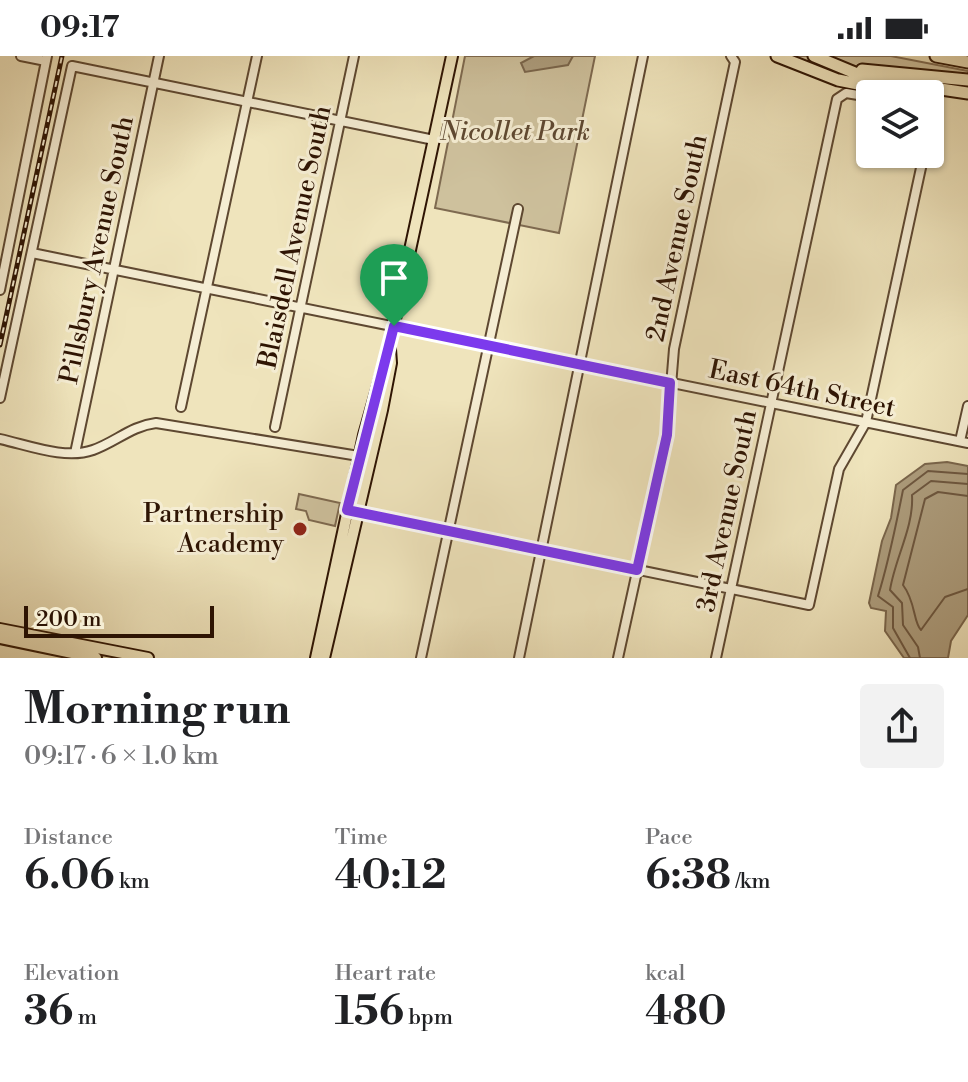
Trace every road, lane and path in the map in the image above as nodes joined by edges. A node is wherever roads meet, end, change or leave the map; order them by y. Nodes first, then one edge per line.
1 (21, 56) edge
2 (159, 56) edge
3 (257, 56) edge
4 (354, 56) edge
5 (643, 56) edge
6 (777, 56) edge
7 (815, 56) edge
8 (936, 56) edge
9 (450, 57) edge
10 (47, 59) edge
11 (733, 59) edge
12 (968, 62) edge
13 (968, 80) edge
14 (154, 83) junction
15 (856, 84) edge
16 (856, 95) edge
17 (944, 96) edge
18 (968, 96) edge
19 (247, 102) junction
20 (340, 120) junction
21 (434, 140) junction
22 (921, 168) edge
23 (518, 209) dead end
24 (4, 246) edge
25 (32, 253) junction
26 (114, 270) junction
27 (207, 289) junction
28 (0, 290) edge
29 (301, 308) junction
30 (394, 326) junction
31 (488, 346) junction
32 (580, 364) junction
33 (670, 383) junction
34 (0, 398) edge
35 (771, 403) junction
36 (968, 406) edge
37 (181, 407) dead end
38 (866, 422) junction
39 (275, 427) dead end
40 (0, 439) edge
41 (964, 442) edge
42 (75, 453) junction
43 (365, 457) junction
44 (353, 511) junction
45 (450, 532) junction
46 (543, 551) junction
47 (637, 570) junction
48 (731, 588) junction
49 (336, 592) junction
50 (0, 629) edge
51 (0, 638) edge
52 (96, 658) edge
53 (148, 658) edge
54 (316, 658) edge
55 (324, 658) edge
56 (421, 658) edge
57 (519, 658) edge
58 (618, 658) edge
59 (716, 658) edge

1 - 10 street
2 - 14 street, Pillsbury Avenue South
3 - 19 street
4 - 20 street, Blaisdell Avenue South
5 - 32 street
6 - 15 highway
7 - 13 highway
7 - 18 highway
8 - 12 highway
9 - 21 main road
10 - 24 street
11 - 33 street, 2nd Avenue South
14 - 19 street
14 - 25 street
14 - 26 street, Pillsbury Avenue South
16 - 35 street, 3rd Avenue South
17 - 18 highway
19 - 20 street
19 - 27 street
20 - 21 street
20 - 29 street, Blaisdell Avenue South
21 - 30 main road
22 - 38 street
23 - 31 street
24 - 28 street
25 - 26 street, East 64th Street
25 - 34 street
26 - 27 street, East 64th Street
26 - 42 street, Pillsbury Avenue South
27 - 29 street, East 64th Street
27 - 37 street
29 - 30 street, East 64th Street
29 - 39 street, Blaisdell Avenue South
30 - 31 street, East 64th Street
30 - 43 main road
31 - 32 street, East 64th Street
31 - 45 street
32 - 33 street, East 64th Street
32 - 46 street
33 - 35 street, East 64th Street
33 - 47 street, 2nd Avenue South
35 - 38 street, East 64th Street
35 - 48 street, 3rd Avenue South
36 - 41 street
38 - 41 street, East 64th Street
38 - 48 street
40 - 42 street
42 - 43 street
43 - 44 main road
44 - 45 street
44 - 49 main road
45 - 46 street
45 - 56 street
46 - 47 street
46 - 57 street
47 - 48 street
47 - 58 street, 2nd Avenue South
48 - 59 street, 3rd Avenue South
49 - 54 main road
49 - 55 main road
50 - 53 main road
51 - 52 main road

